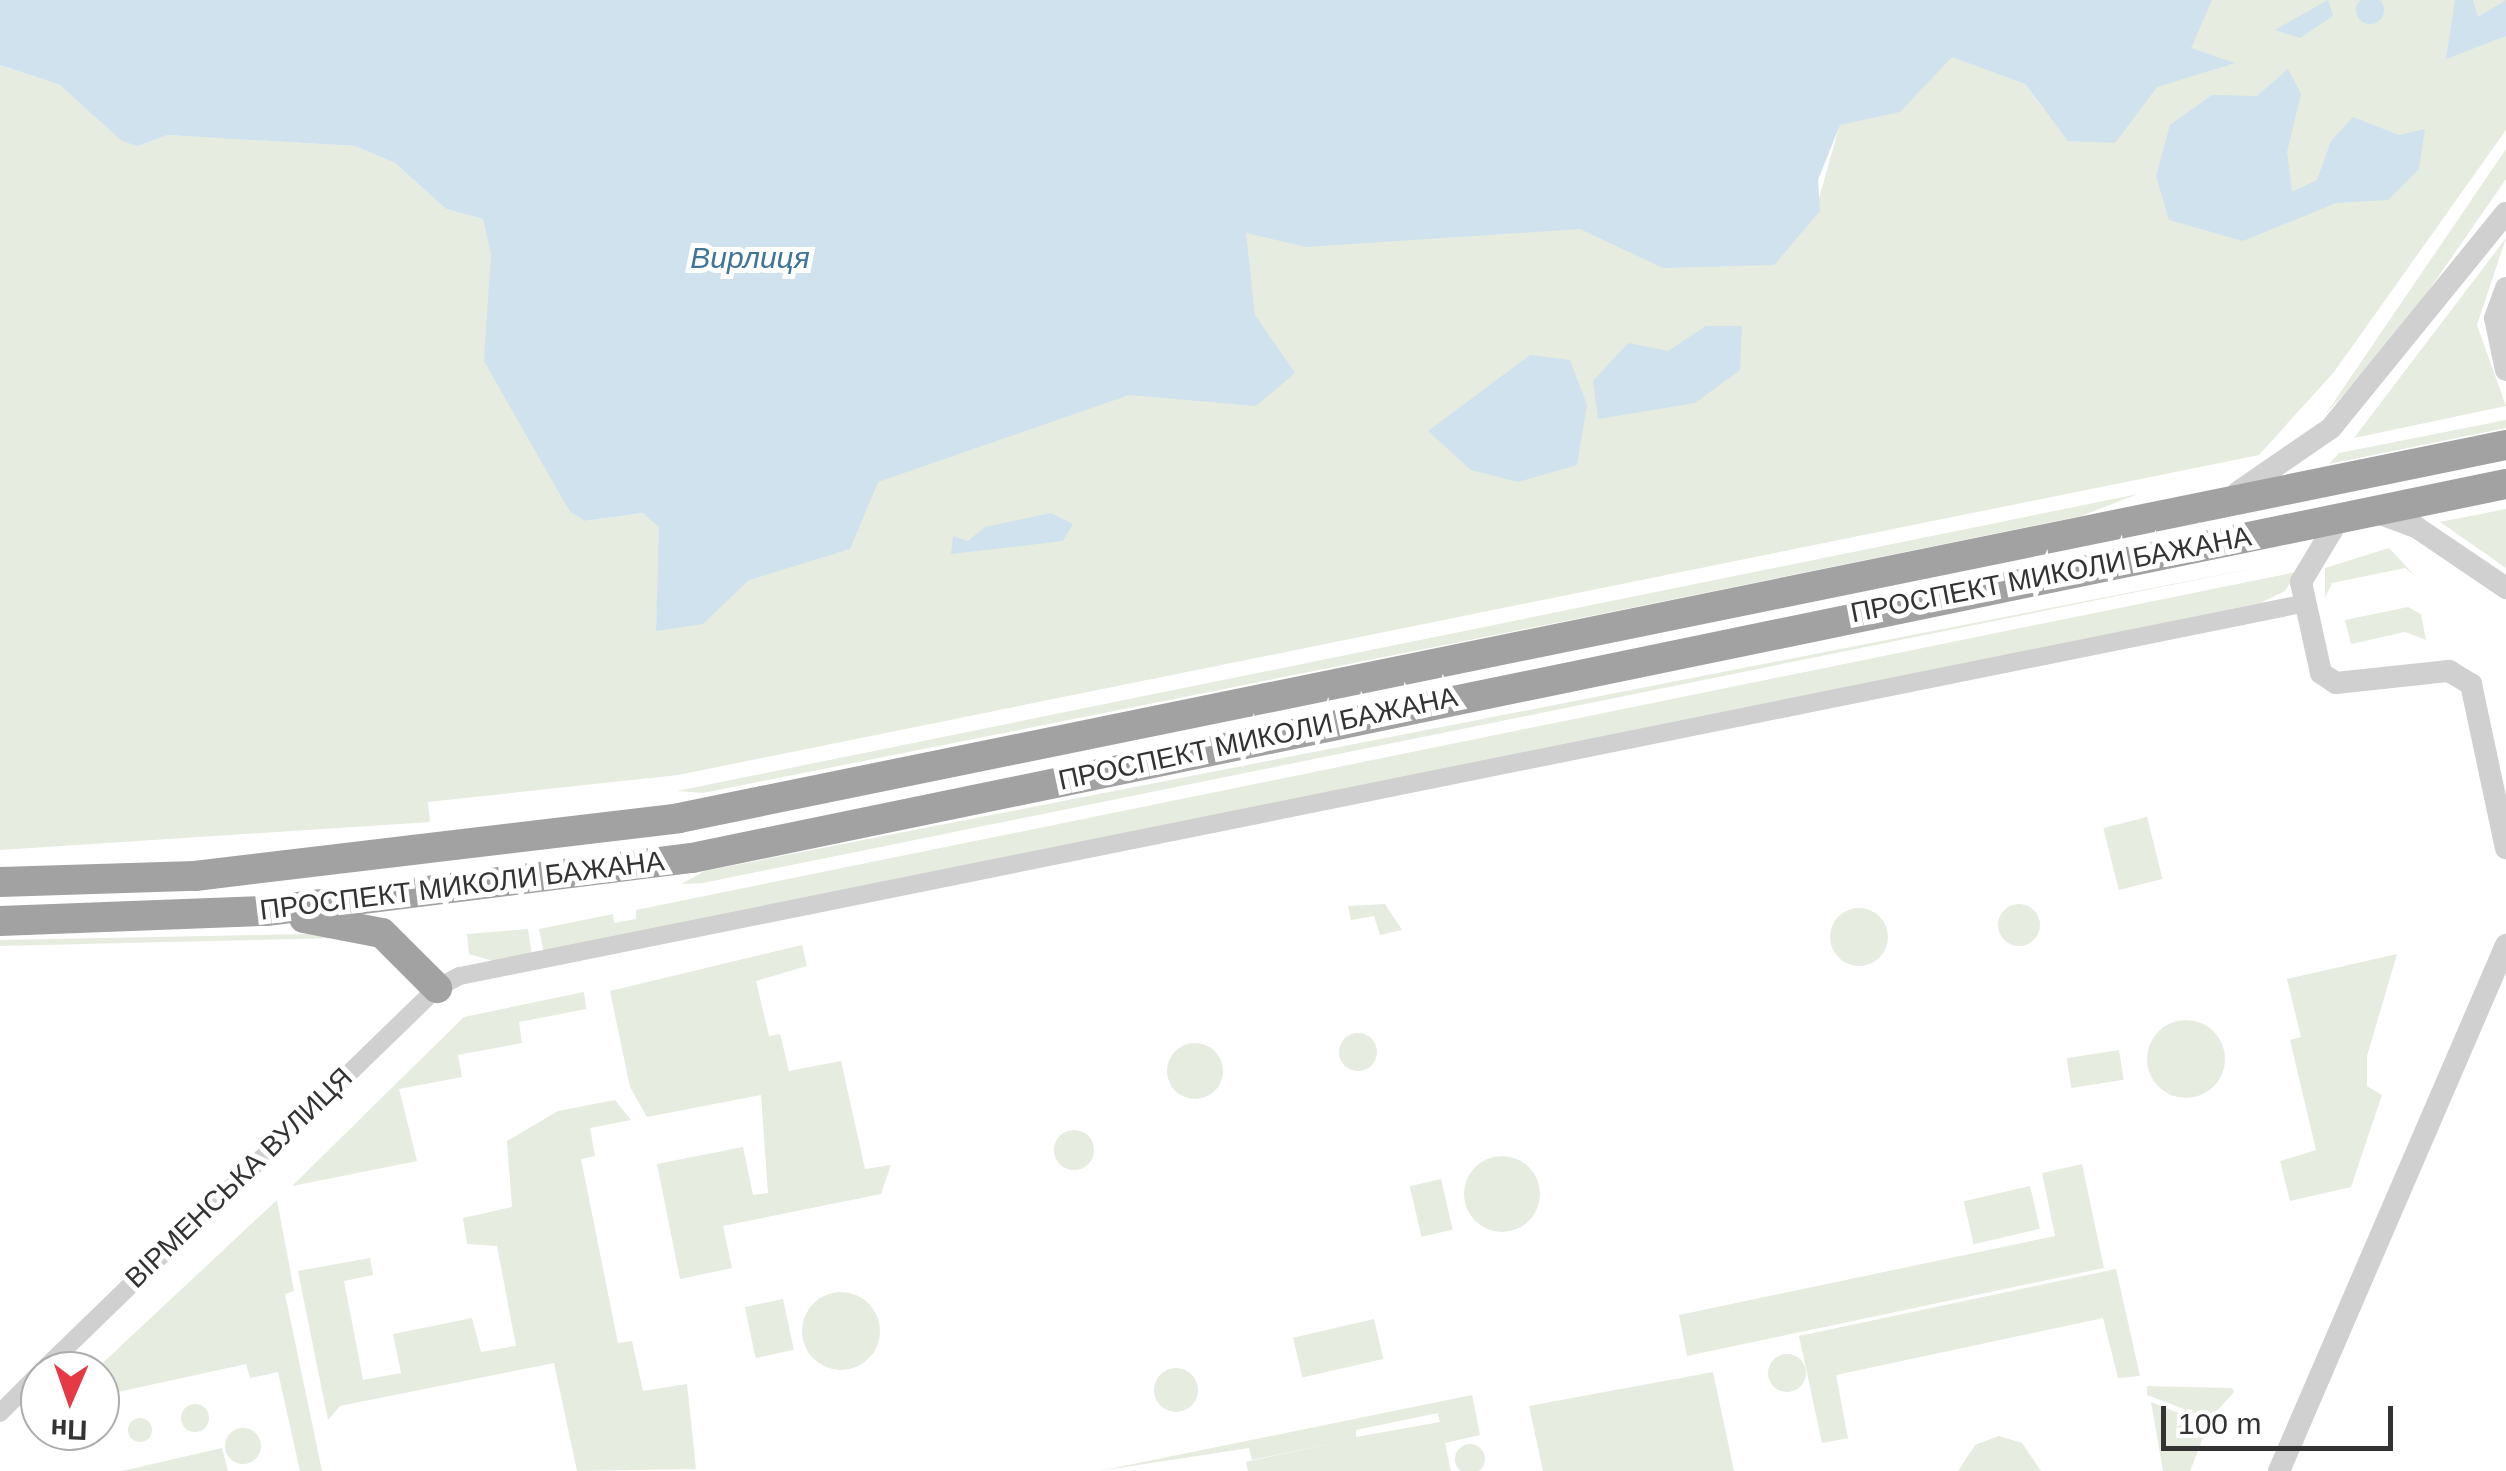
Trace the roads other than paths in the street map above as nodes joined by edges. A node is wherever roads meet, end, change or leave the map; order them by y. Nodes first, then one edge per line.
1 (2506, 213) edge
2 (2506, 288) edge
3 (2506, 370) edge
4 (2506, 445) edge
5 (2506, 484) edge
6 (2216, 504) junction
7 (2372, 511) junction
8 (2340, 517) junction
9 (2506, 588) edge
10 (2306, 603) junction
11 (2506, 848) edge
12 (0, 882) edge
13 (266, 912) junction
14 (0, 921) edge
15 (2506, 945) edge
16 (437, 988) junction
17 (63, 1351) edge
18 (20, 1393) edge
19 (0, 1413) edge
20 (2278, 1471) edge

1 - 6 street
2 - 3 street
4 - 6 highway, ПРОСПЕКТ МИКОЛИ БАЖАНА
5 - 7 highway, ПРОСПЕКТ МИКОЛИ БАЖАНА
6 - 12 highway, ПРОСПЕКТ МИКОЛИ БАЖАНА
7 - 8 highway, ПРОСПЕКТ МИКОЛИ БАЖАНА
7 - 9 street
8 - 10 street
8 - 13 highway, ПРОСПЕКТ МИКОЛИ БАЖАНА
10 - 11 street
10 - 16 street
13 - 14 highway, ПРОСПЕКТ МИКОЛИ БАЖАНА
13 - 16 highway
15 - 20 street
16 - 17 street, ВІРМЕНСЬКА ВУЛИЦЯ
18 - 19 street, ВІРМЕНСЬКА ВУЛИЦЯ

